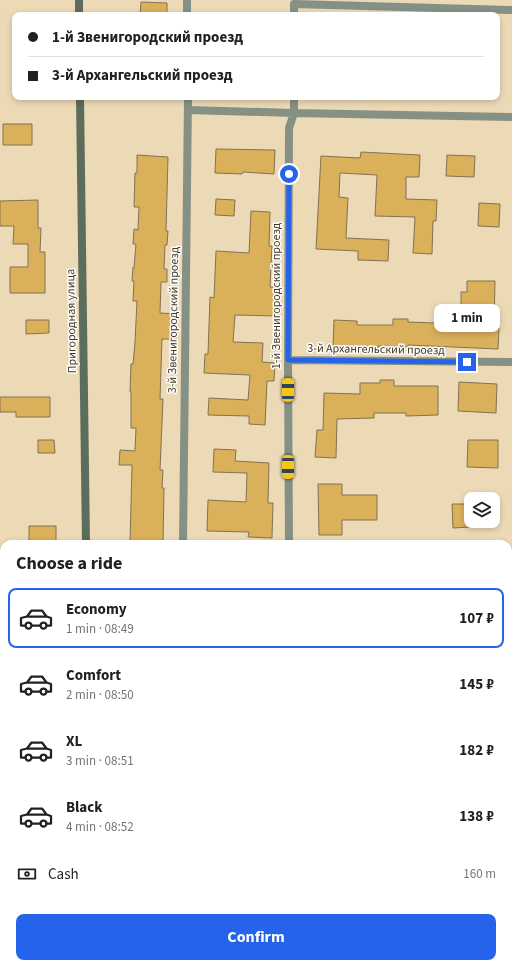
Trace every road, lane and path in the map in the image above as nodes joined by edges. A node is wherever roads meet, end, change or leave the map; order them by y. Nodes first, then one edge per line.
1 (79, 0) edge
2 (188, 0) edge
3 (512, 10) edge
4 (79, 12) edge
5 (188, 12) edge
6 (294, 12) edge
7 (80, 100) edge
8 (188, 100) edge
9 (294, 100) edge
10 (188, 110) junction
11 (294, 113) junction
12 (512, 117) edge
13 (288, 360) junction
14 (512, 362) edge
15 (86, 540) edge
16 (183, 540) edge
17 (289, 540) edge

1 - 4 street
2 - 5 street
3 - 6 street
7 - 15 street, Пригородная улица
8 - 10 street, 3-й Звенигородский проезд
9 - 11 street, 1-й Звенигородский проезд
10 - 11 street
10 - 16 street, 3-й Звенигородский проезд
11 - 12 street
11 - 13 street, 1-й Звенигородский проезд
13 - 14 street, 3-й Архангельский проезд
13 - 17 street, 1-й Звенигородский проезд

